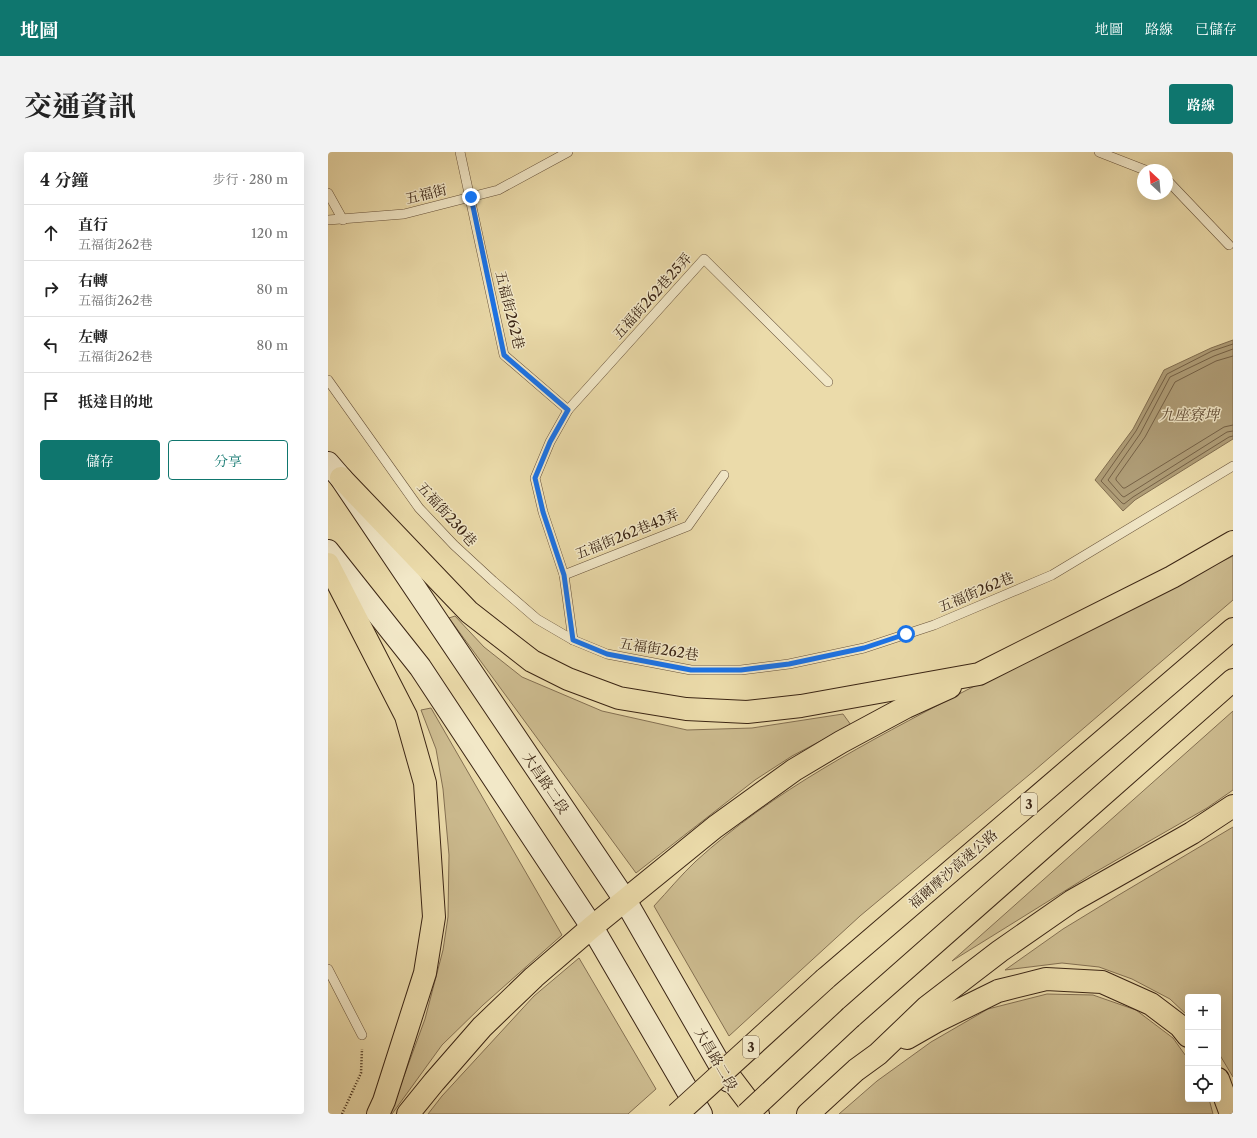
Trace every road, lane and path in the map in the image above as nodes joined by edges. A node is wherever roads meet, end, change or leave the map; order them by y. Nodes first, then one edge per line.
1 (460, 152) edge
2 (568, 152) edge
3 (1099, 152) edge
4 (1137, 167) edge
5 (1173, 186) edge
6 (328, 193) edge
7 (471, 197) junction
8 (328, 220) edge
9 (343, 220) junction
10 (1229, 245) dead end
11 (328, 380) edge
12 (828, 382) dead end
13 (568, 410) junction
14 (1233, 466) edge
15 (334, 471) edge
16 (724, 475) dead end
17 (1233, 542) edge
18 (328, 551) edge
19 (328, 564) edge
20 (564, 575) junction
21 (1233, 629) edge
22 (573, 640) junction
23 (979, 674) junction
24 (1233, 680) edge
25 (1233, 806) edge
26 (625, 900) junction
27 (592, 927) junction
28 (328, 969) edge
29 (1185, 1032) edge
30 (362, 1035) joint
31 (878, 1054) junction
32 (720, 1064) junction
33 (1221, 1088) edge
34 (342, 1114) edge
35 (378, 1114) edge
36 (408, 1114) edge
37 (677, 1114) edge
38 (701, 1114) edge
39 (747, 1114) edge
40 (758, 1114) edge
41 (808, 1114) edge
42 (1230, 1114) edge

1 - 7 lane, 五福街262巷
2 - 7 lane, 五福街
3 - 4 lane
5 - 10 lane
6 - 9 lane
7 - 9 lane, 五福街
7 - 13 lane, 五福街262巷
8 - 9 lane, 五福街
11 - 22 lane, 五福街230巷
12 - 13 lane, 五福街262巷25弄
13 - 20 lane
14 - 22 lane, 五福街262巷
15 - 23 highway
15 - 26 main road, 大昌路二段
16 - 20 lane, 五福街262巷43弄
17 - 23 highway
18 - 27 main road
19 - 35 highway
20 - 22 lane
21 - 37 highway, 福爾摩沙高速公路 / 3, bridge
23 - 26 highway
24 - 39 highway, bridge
25 - 31 highway
26 - 27 highway
26 - 32 main road, 大昌路二段
27 - 36 highway
27 - 38 main road
28 - 30 lane
29 - 31 highway
30 - 34 path
31 - 41 highway
32 - 39 main road, 大昌路二段
32 - 40 highway
33 - 42 highway

